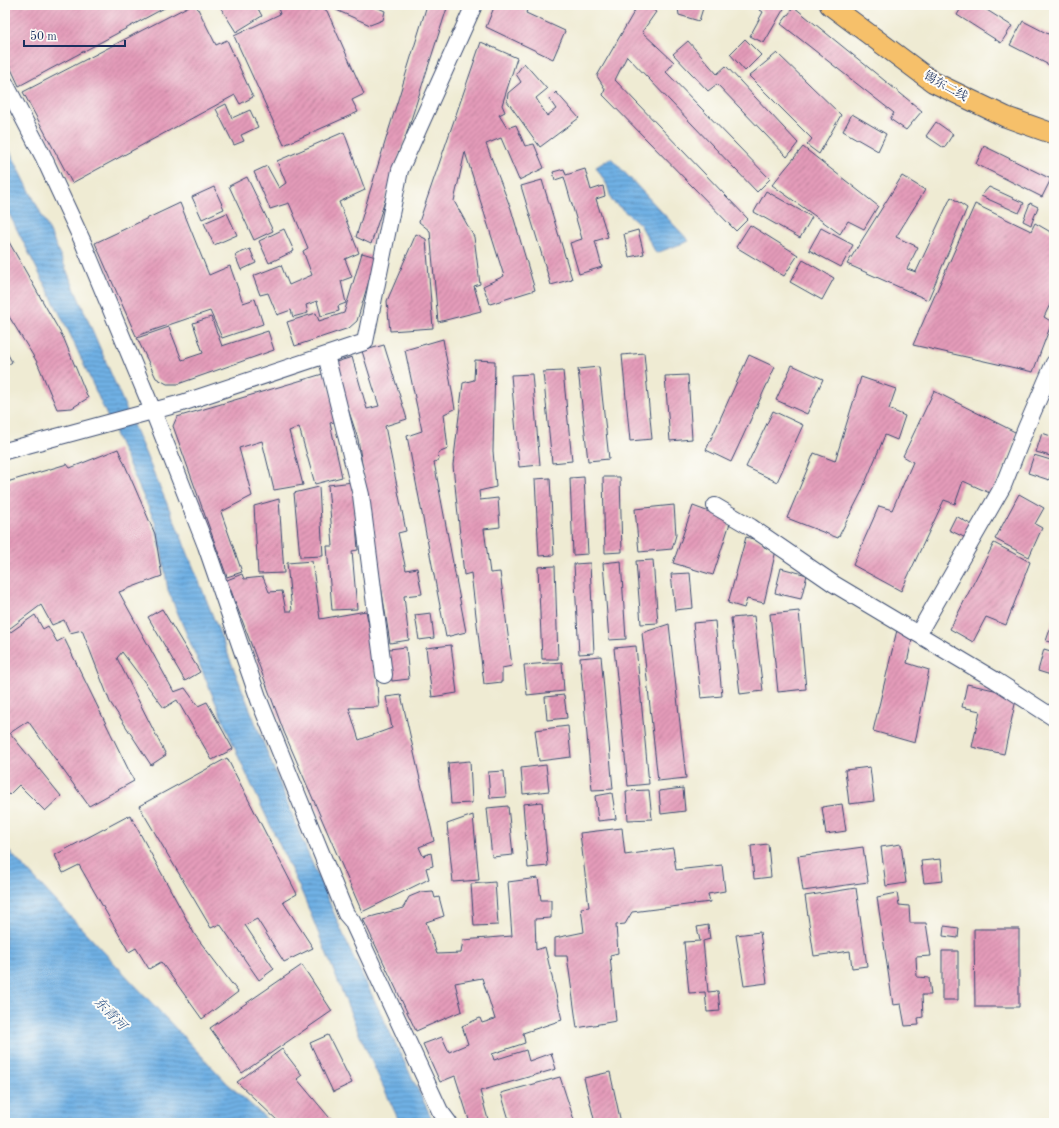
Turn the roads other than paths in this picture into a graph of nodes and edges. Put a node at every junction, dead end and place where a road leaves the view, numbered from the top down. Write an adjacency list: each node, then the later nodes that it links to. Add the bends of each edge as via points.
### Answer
1 (474, 5): 5 (street, via 400,170 365,342)
2 (830, 5): 4 (main road, 锡东二线, via 933,82 1006,117)
3 (5, 83): 7 (street, via 44,156 82,240)
4 (1054, 134)
5 (326, 355): 7 (street); 11 (street, via 361,495)
6 (1054, 363): 10 (street, via 1004,486)
7 (153, 411): 8 (street); 13 (street, via 206,546 259,700 346,914 352,921 440,1111)
8 (5, 451)
9 (715, 506): 10 (street, via 751,526 834,584)
10 (918, 634): 12 (street)
11 (384, 675)
12 (1054, 718)
13 (449, 1123)

